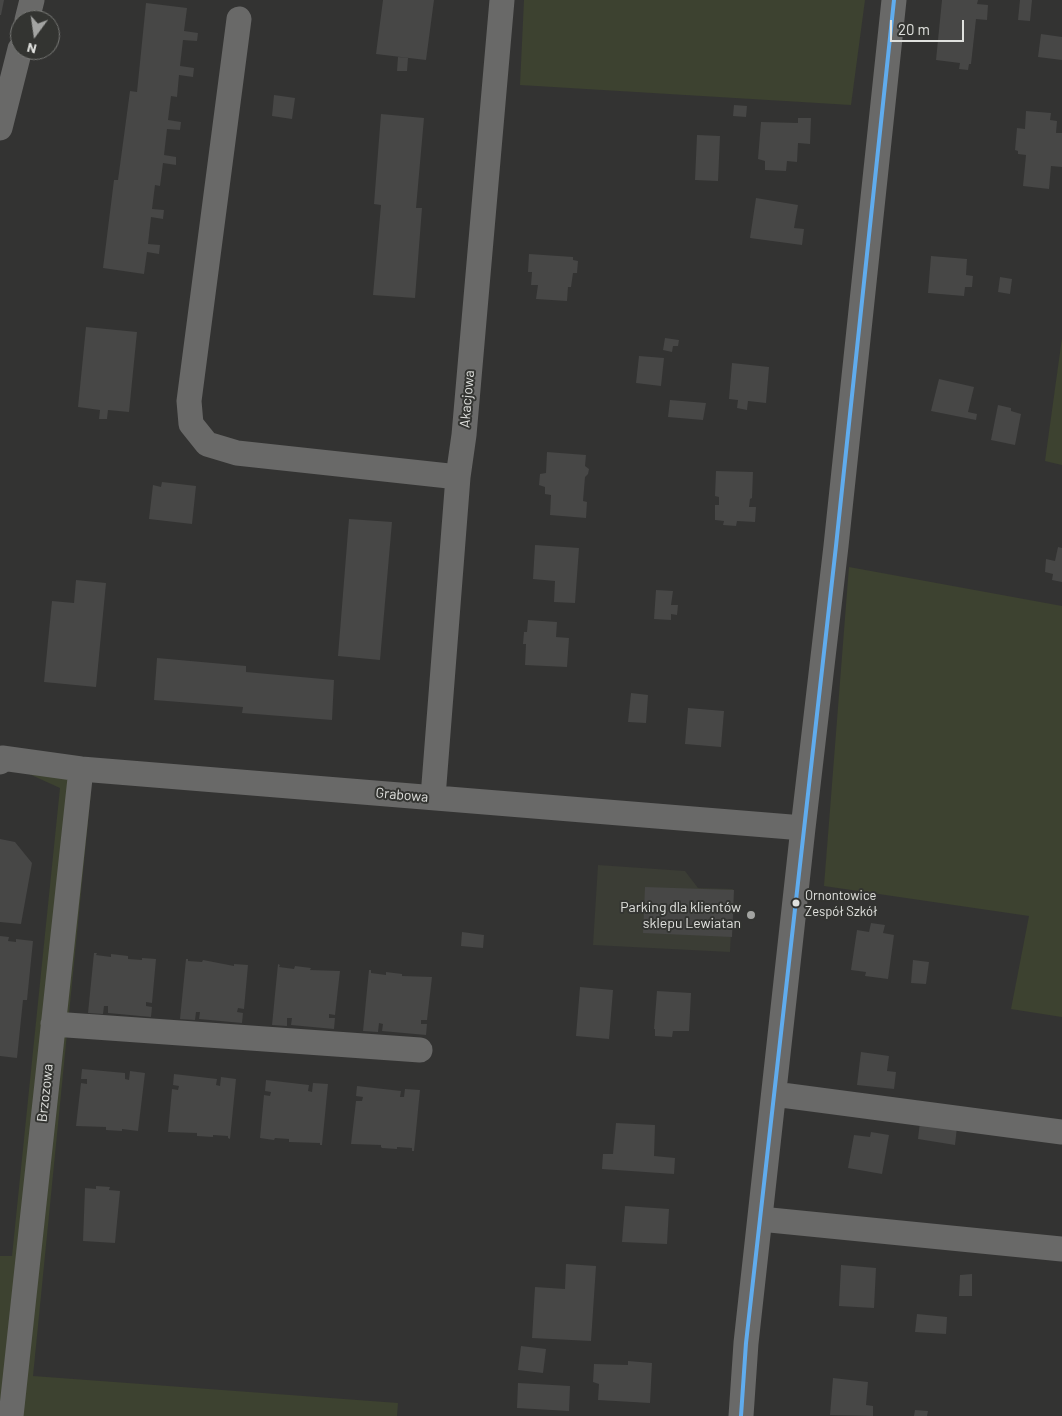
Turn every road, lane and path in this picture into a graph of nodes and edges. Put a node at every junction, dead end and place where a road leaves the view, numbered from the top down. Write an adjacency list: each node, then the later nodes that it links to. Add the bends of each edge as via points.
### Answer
1 (502, 0): 6 (street, Akacjowa)
2 (894, 0): 10 (street)
3 (239, 19): 6 (street, via 189,401 191,424 207,444 237,453)
4 (17, 60): 5 (street)
5 (0, 128)
6 (458, 477): 9 (street, Akacjowa)
7 (0, 759): 8 (street, Grabowa)
8 (81, 769): 9 (street, Grabowa); 11 (street, Brzozowa)
9 (433, 797): 10 (street, Grabowa)
10 (803, 828): 13 (street)
11 (53, 1024): 12 (street); 17 (street, Brzozowa)
12 (420, 1050)
13 (774, 1094): 14 (street); 15 (street)
14 (1062, 1132)
15 (760, 1219): 16 (street); 18 (street)
16 (1062, 1250)
17 (11, 1416)
18 (741, 1416)

